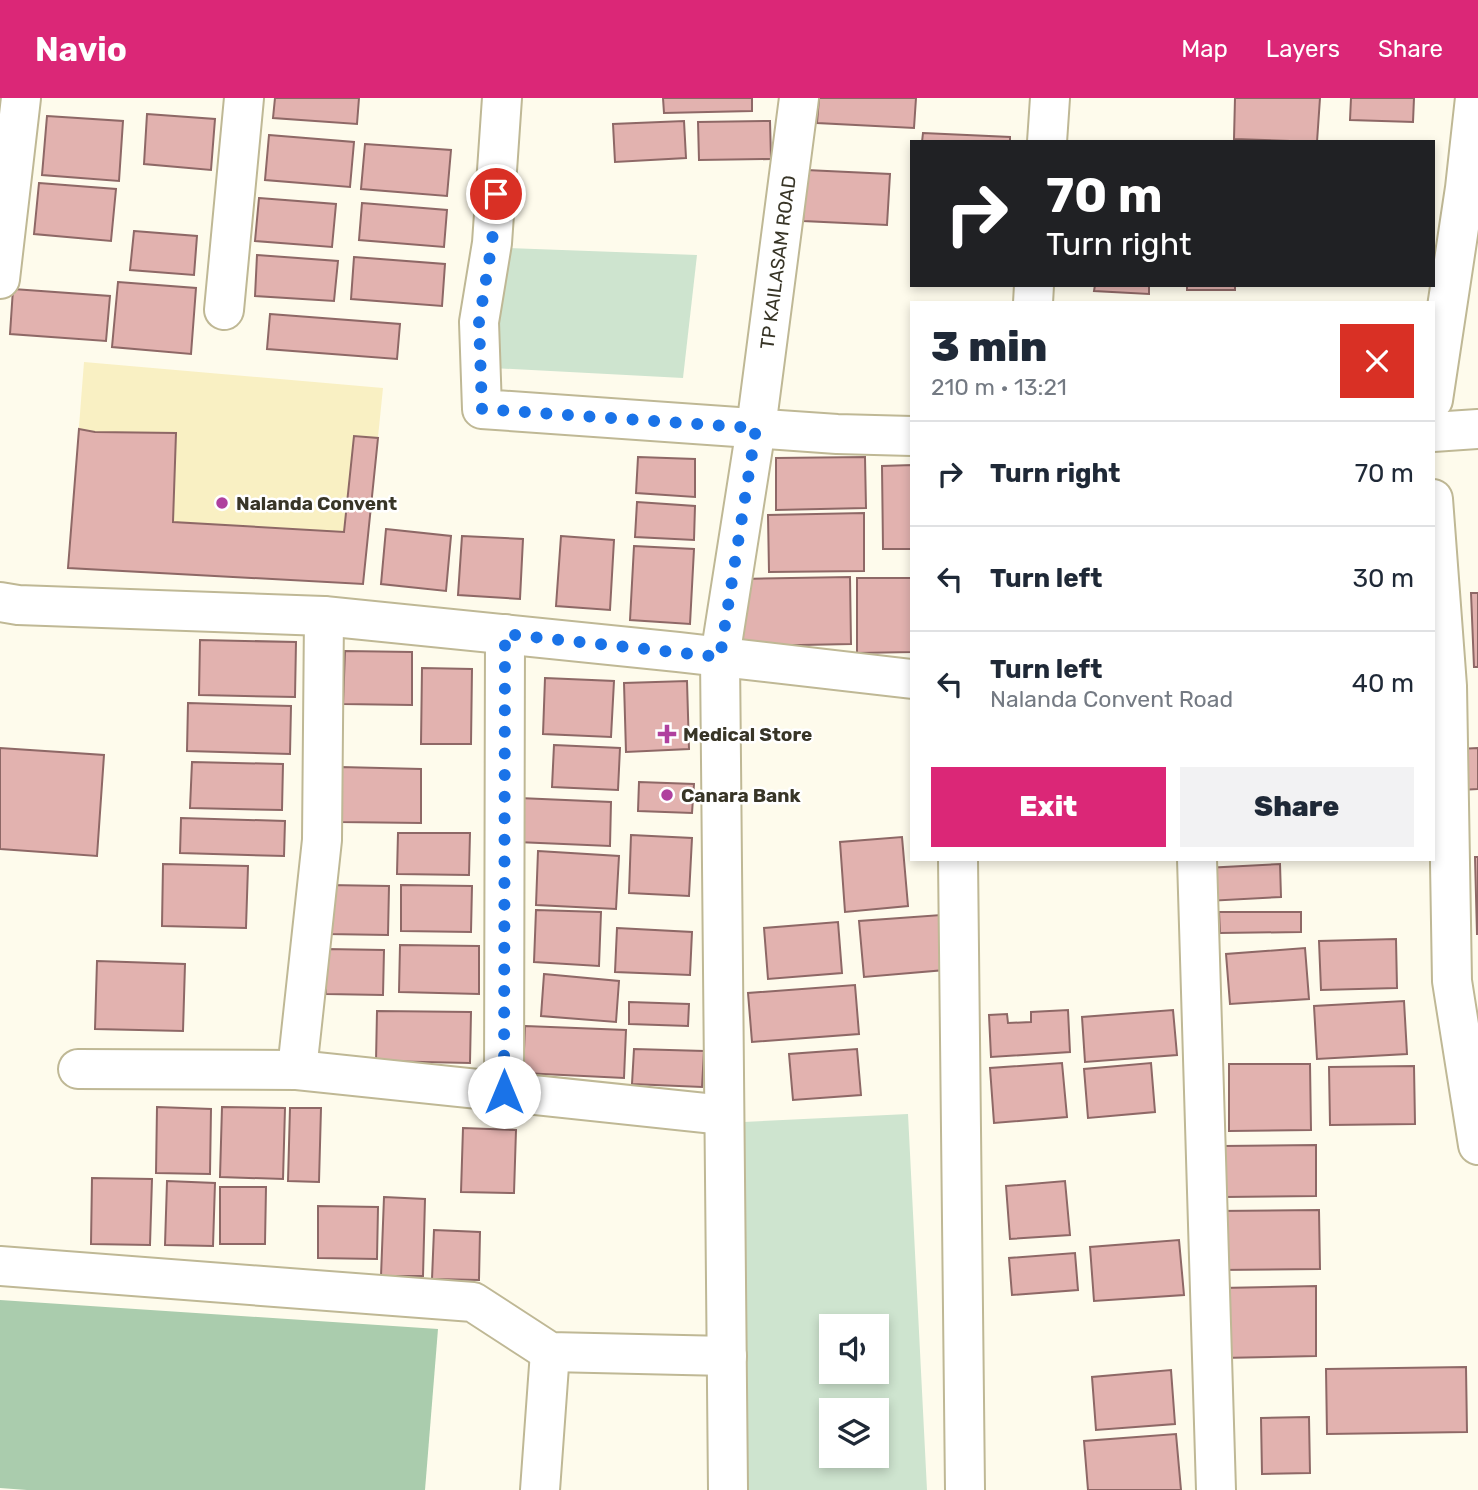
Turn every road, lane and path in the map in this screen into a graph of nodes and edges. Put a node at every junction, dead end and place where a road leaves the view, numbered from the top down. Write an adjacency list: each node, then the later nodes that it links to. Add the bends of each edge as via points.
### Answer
1 (22, 98): 10 (street)
2 (244, 98): 11 (street)
3 (502, 98): 13 (street, via 492,243 479,322 482,409)
4 (799, 98): 13 (street, TP KAILASAM ROAD)
5 (1050, 98): 7 (street)
6 (1475, 98): 8 (street)
7 (1047, 140)
8 (1449, 188): 9 (street)
9 (1468, 235): 12 (street)
10 (0, 279)
11 (224, 310)
12 (1435, 391)
13 (756, 428): 16 (street); 21 (street, TP KAILASAM ROAD)
14 (1478, 429): 15 (street)
15 (1435, 432)
16 (910, 436)
17 (1435, 518): 23 (street)
18 (0, 602): 19 (street)
19 (324, 616): 20 (street); 28 (street, via 322,840)
20 (505, 634): 21 (street); 29 (street)
21 (720, 657): 22 (street); 30 (street, TP KAILASAM ROAD)
22 (910, 679)
23 (1453, 686): 26 (street)
24 (958, 861): 37 (street)
25 (1197, 861): 38 (street)
26 (1465, 979): 31 (street)
27 (78, 1069): 28 (street)
28 (297, 1070): 29 (street)
29 (504, 1092): 30 (street)
30 (724, 1115): 34 (street, TP KAILASAM ROAD)
31 (1478, 1145)
32 (0, 1266): 33 (street, via 473,1302)
33 (550, 1352): 34 (street); 35 (street)
34 (727, 1356): 36 (street, TP KAILASAM ROAD)
35 (540, 1490)
36 (728, 1490)
37 (965, 1490)
38 (1216, 1490)

